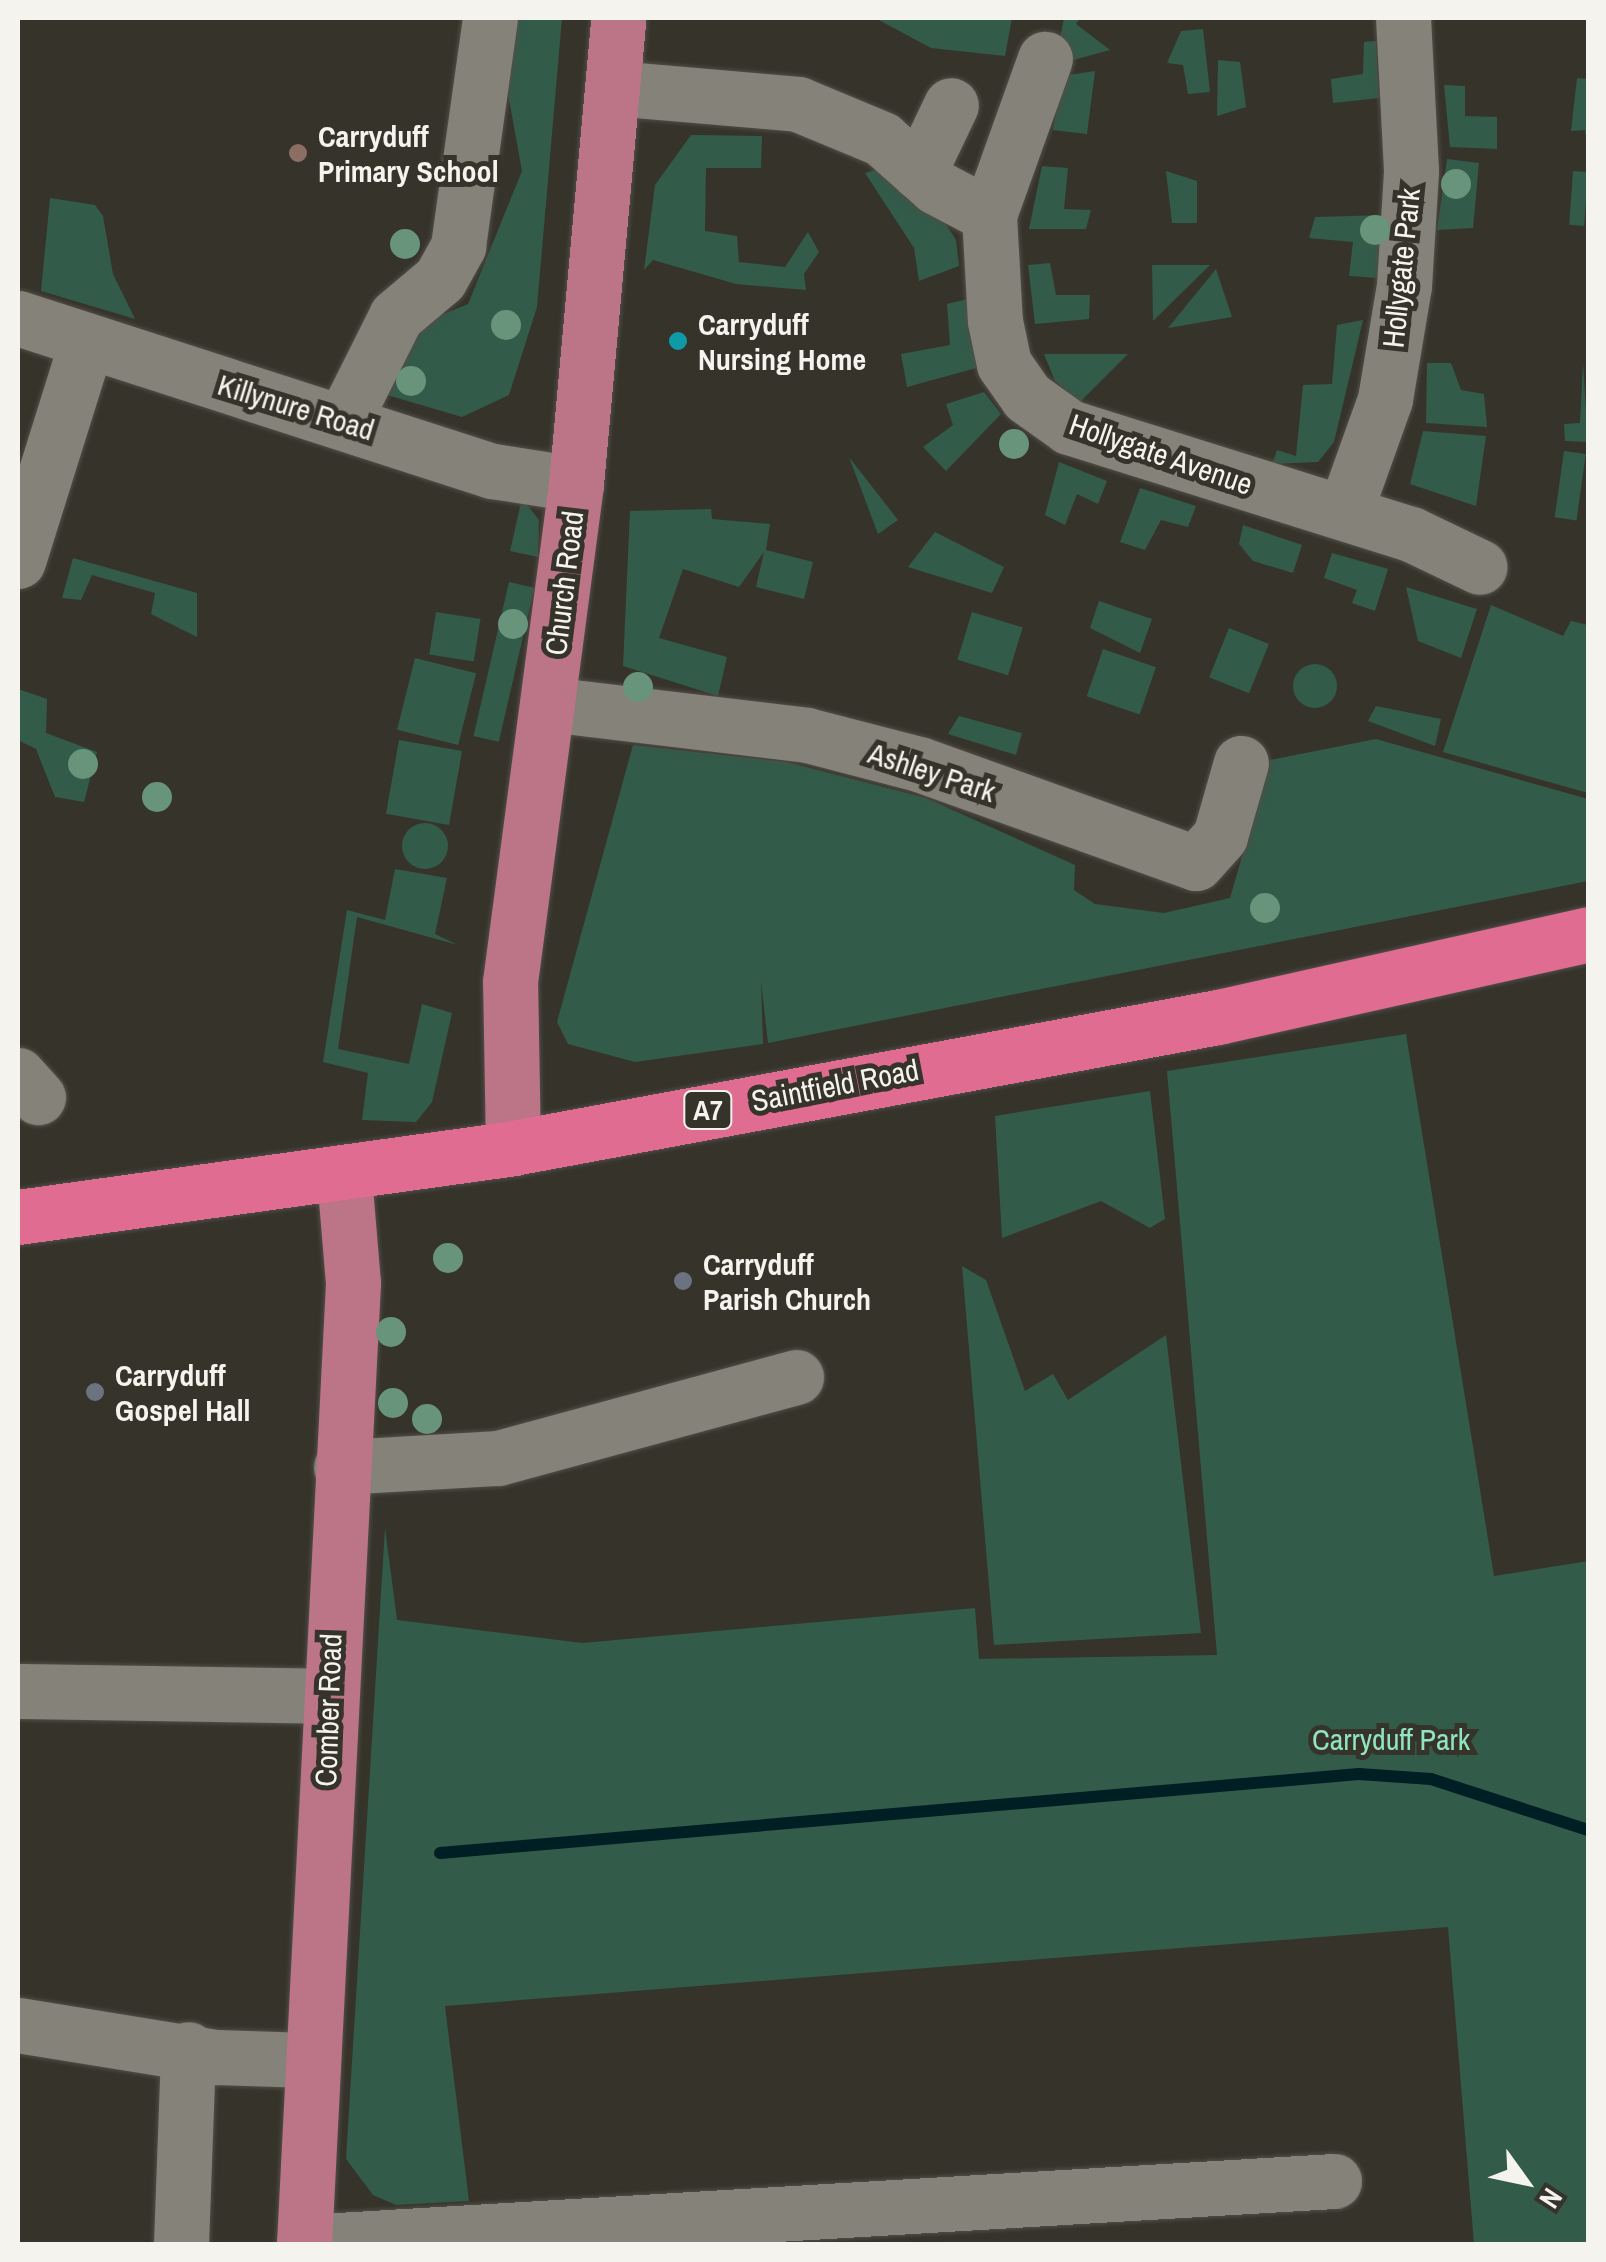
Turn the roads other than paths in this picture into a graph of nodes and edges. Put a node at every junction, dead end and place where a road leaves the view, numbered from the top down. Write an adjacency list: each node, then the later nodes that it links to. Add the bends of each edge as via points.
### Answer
1 (490, 18): 11 (street, via 458,246 440,280 396,316)
2 (618, 18): 5 (main road, Church Road)
3 (1403, 18): 13 (street, Hollygate Park, via 1411,170 1404,286 1385,399)
4 (1045, 59): 8 (street, Hollygate Avenue)
5 (613, 88): 7 (street, via 816,109 882,139); 12 (main road, Church Road)
6 (951, 105): 7 (street)
7 (919, 172): 8 (street)
8 (989, 214): 13 (street, Hollygate Avenue, via 994,321 1004,364 1027,398 1068,427)
9 (18, 318): 10 (street, Killynure Road)
10 (87, 342): 11 (street, Killynure Road); 14 (street)
11 (344, 420): 12 (street, Killynure Road, via 493,472)
12 (576, 484): 16 (main road, Church Road)
13 (1346, 512): 15 (street, Hollygate Avenue)
14 (18, 560)
15 (1480, 568)
16 (548, 704): 17 (street, Ashley Park, via 807,735 903,759 1196,863 1220,836); 19 (main road, Church Road, via 510,982)
17 (1241, 763)
18 (1588, 934): 19 (highway, Saintfield Road / A7, via 1218,1017)
19 (513, 1148): 20 (highway, Saintfield Road / A7)
20 (344, 1175): 21 (highway, Saintfield Road / A7); 23 (main road, Comber Road, via 353,1283)
21 (18, 1216)
22 (796, 1378): 23 (street, via 498,1458)
23 (341, 1467): 25 (main road, Comber Road)
24 (18, 1691): 25 (street)
25 (329, 1696): 28 (main road, Comber Road)
26 (18, 2025): 27 (street)
27 (188, 2049): 28 (street); 31 (street)
28 (308, 2060): 30 (main road, Comber Road)
29 (1334, 2180): 30 (street)
30 (304, 2243)
31 (180, 2244)

